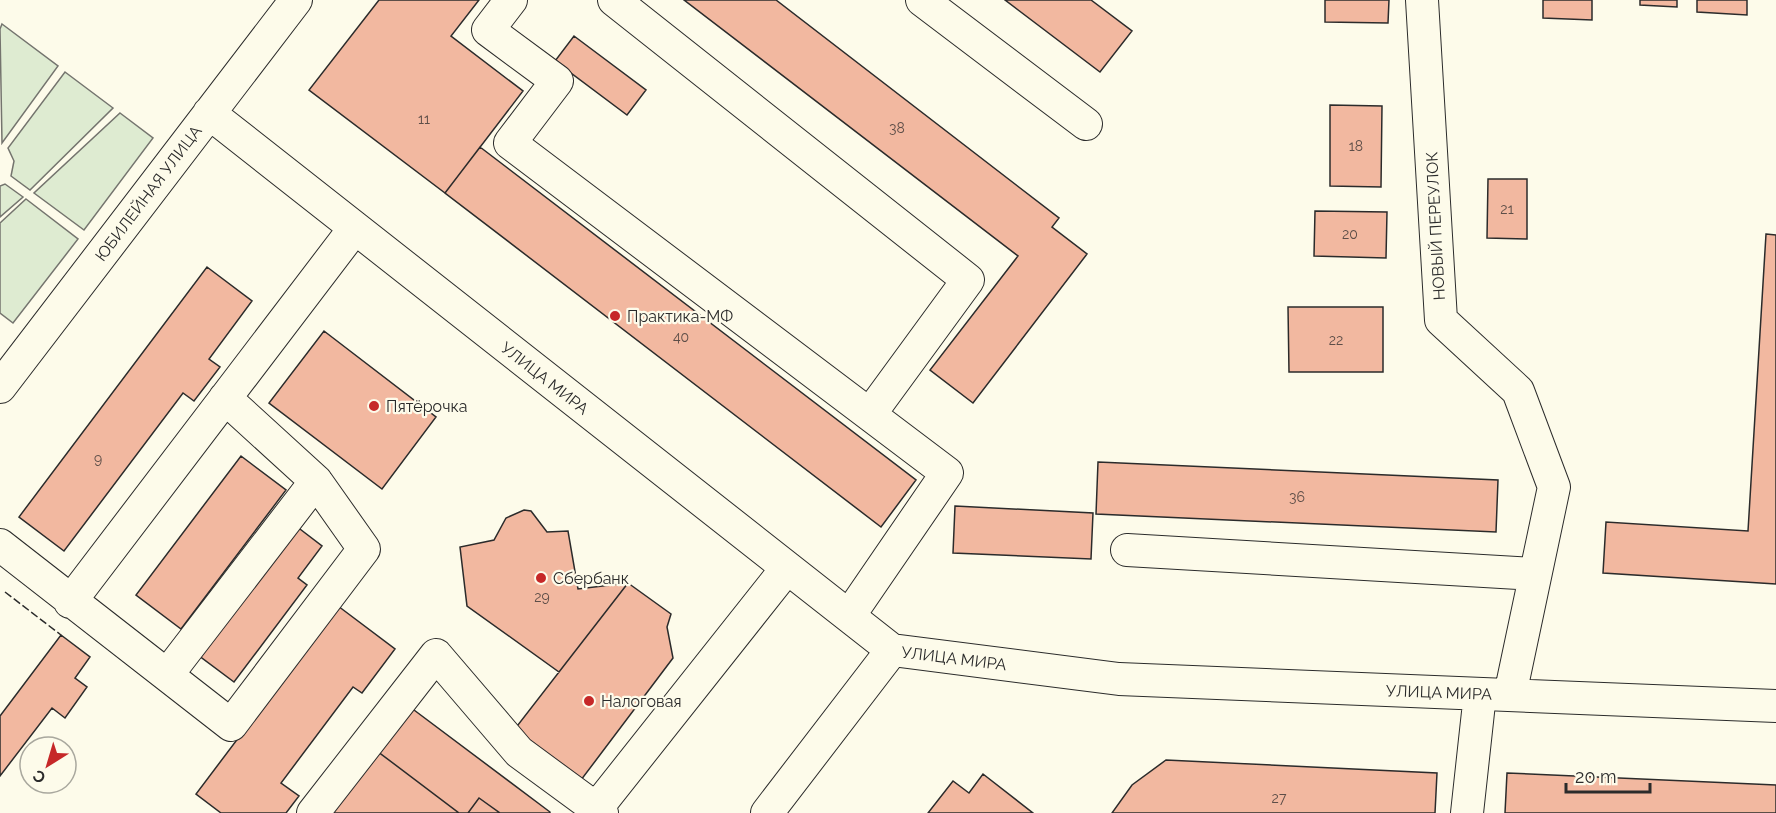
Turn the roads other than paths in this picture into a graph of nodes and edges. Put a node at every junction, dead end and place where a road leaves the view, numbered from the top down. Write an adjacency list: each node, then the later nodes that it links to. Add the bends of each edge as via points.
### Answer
1 (296, 0): 6 (street, ЮБИЛЕЙНАЯ УЛИЦА)
2 (511, 0): 11 (street, via 488,30 557,81 510,143)
3 (614, 0): 11 (street, via 968,280)
4 (922, 0): 7 (street)
5 (1422, 0): 16 (street, НОВЫЙ ПЕРЕУЛОК, via 1441,320 1518,391 1554,486)
6 (209, 113): 8 (street, УЛИЦА МИРА); 9 (street, ЮБИЛЕЙНАЯ УЛИЦА)
7 (1086, 124)
8 (354, 229): 10 (street); 15 (street, УЛИЦА МИРА)
9 (0, 387)
10 (225, 398): 12 (street); 17 (street)
11 (870, 414): 18 (street, via 947,473)
12 (316, 481): 20 (street); 20 (street, via 364,549 231,725)
13 (0, 545): 17 (street)
14 (1127, 550): 16 (street)
15 (787, 568): 18 (street, УЛИЦА МИРА); 23 (street)
16 (1534, 574): 21 (street, НОВЫЙ ПЕРЕУЛОК)
17 (70, 602): 20 (street)
18 (849, 616): 19 (street, УЛИЦА МИРА)
19 (892, 650): 21 (street, УЛИЦА МИРА, via 1119,679); 25 (street)
20 (167, 675)
21 (1495, 695): 22 (street, УЛИЦА МИРА); 26 (street, НОВЫЙ ПЕРЕУЛОК)
22 (1776, 706)
23 (599, 811): 24 (street, via 519,752 436,655)
24 (313, 813)
25 (767, 813)
26 (1467, 813)

